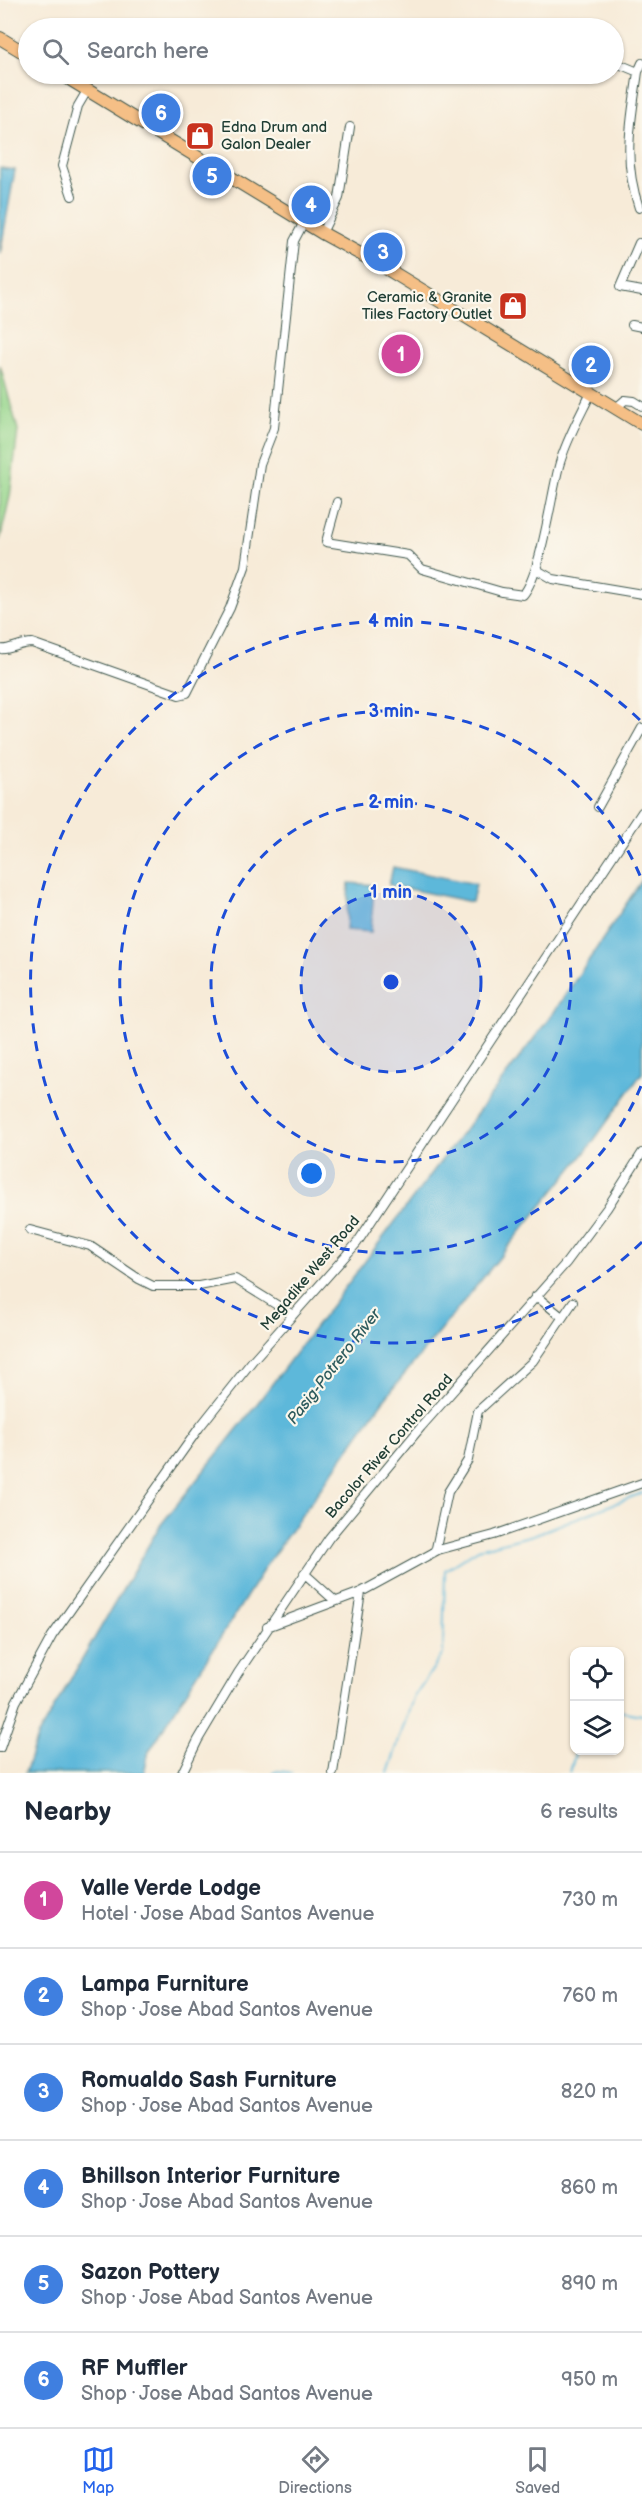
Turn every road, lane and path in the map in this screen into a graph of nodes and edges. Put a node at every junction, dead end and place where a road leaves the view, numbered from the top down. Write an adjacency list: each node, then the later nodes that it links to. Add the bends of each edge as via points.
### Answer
1 (0, 38): 2 (highway)
2 (18, 49)
3 (642, 63): 5 (street)
4 (624, 66): 5 (street)
5 (639, 72): 10 (street, via 629,135 630,182)
6 (79, 84): 7 (highway)
7 (88, 89): 9 (street, via 78,106 62,166); 11 (highway)
8 (350, 127): 12 (street, via 339,198)
9 (72, 196)
10 (639, 208)
11 (304, 222): 12 (highway); 24 (street, via 294,241 276,419 260,464 245,567 230,609 187,693 179,695 32,643)
12 (322, 233): 17 (highway)
13 (642, 245): 14 (street, via 639,243 620,287)
14 (642, 291)
15 (632, 325): 16 (street)
16 (642, 327)
17 (591, 393): 19 (highway); 22 (street, via 560,464)
18 (642, 406): 19 (street, via 625,400)
19 (616, 408): 20 (highway)
20 (642, 424)
21 (337, 502): 22 (street, via 326,542 408,555 422,568 523,595)
22 (537, 563): 23 (street, via 539,571 553,579)
23 (642, 594)
24 (0, 649)
25 (642, 728): 26 (street)
26 (598, 807)
27 (642, 813): 32 (street, Megadike West Road, via 357,1243)
28 (642, 1154): 30 (street, Bacolor River Control Road, via 591,1230)
29 (30, 1230): 32 (street, via 90,1246 153,1286 199,1286 235,1279)
30 (536, 1296): 33 (street); 36 (street, Bacolor River Control Road, via 352,1508)
31 (573, 1302): 33 (street)
32 (293, 1315): 40 (street, Megadike West Road, via 199,1428 52,1636 16,1702)
33 (562, 1317): 35 (street, via 533,1361 478,1411 468,1460 448,1492)
34 (642, 1482): 35 (street, via 494,1535 438,1550)
35 (431, 1556): 37 (street)
36 (304, 1572): 38 (street); 39 (street, Bacolor River Control Road)
37 (361, 1592): 38 (street); 42 (street)
38 (335, 1601): 39 (street)
39 (267, 1627): 41 (street, Bacolor River Control Road)
40 (0, 1748)
41 (182, 1773)
42 (333, 1773)

